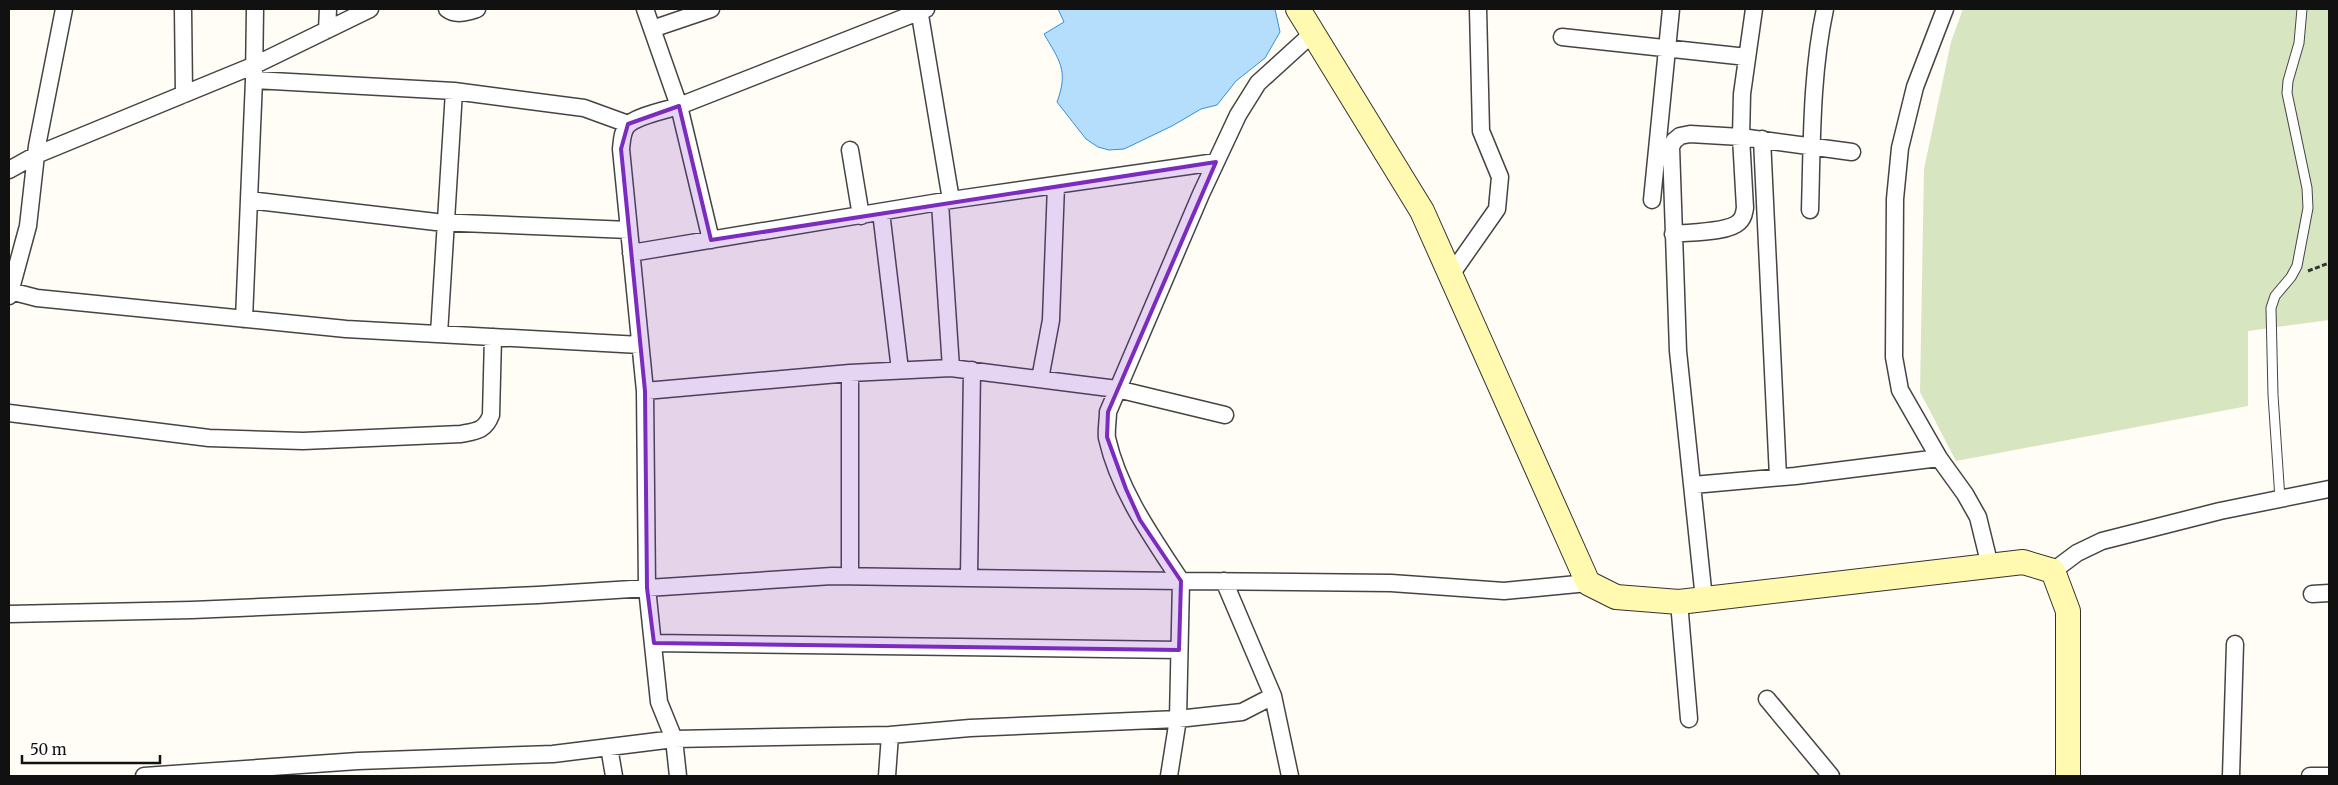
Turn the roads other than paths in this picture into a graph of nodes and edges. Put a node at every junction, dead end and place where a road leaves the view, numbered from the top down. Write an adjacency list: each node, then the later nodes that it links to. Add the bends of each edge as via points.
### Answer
1 (64, 9): 34 (street)
2 (183, 9): 26 (street)
3 (255, 9): 24 (street)
4 (328, 9): 19 (street)
5 (370, 9): 19 (street)
6 (447, 9): 7 (street, via 459,13)
7 (477, 9)
8 (645, 9): 18 (street)
9 (711, 9): 18 (street)
10 (921, 9): 27 (street); 40 (street)
11 (1298, 9): 20 (main road)
12 (1478, 9): 49 (street, via 1481,131 1500,177 1497,209)
13 (1671, 9): 22 (street)
14 (1754, 9): 23 (street)
15 (1825, 9): 31 (street, via 1819,35)
16 (1945, 9): 64 (street, via 1915,88 1900,148 1895,199 1894,357 1900,390)
17 (2302, 9): 68 (lane, via 2299,43 2287,93 2307,188 2308,208 2297,266 2275,296 2271,308)
18 (652, 29): 27 (street)
19 (327, 30): 24 (street)
20 (1313, 33): 35 (street, via 1258,83 1238,115); 49 (main road, via 1422,211)
21 (1562, 37): 22 (street)
22 (1667, 50): 23 (street); 39 (street)
23 (1747, 57): 29 (street)
24 (255, 72): 25 (street); 26 (street); 38 (street)
25 (454, 91): 28 (street, via 584,108); 44 (street)
26 (184, 94): 34 (street)
27 (680, 106): 28 (street); 47 (street)
28 (628, 124): 45 (street, via 621,149)
29 (1741, 137): 30 (street); 46 (street, via 1743,217 1738,224 1720,229); 46 (street, via 1690,134 1674,141 1670,157)
30 (1762, 139): 31 (street); 65 (street)
31 (1812, 146): 33 (street); 41 (street)
32 (850, 150): 43 (street)
33 (1852, 152)
34 (36, 155): 36 (street); 50 (street, via 28,226)
35 (1216, 162): 37 (street); 60 (street)
36 (9, 170)
37 (1056, 185): 40 (street); 59 (street, via 1051,320)
38 (249, 200): 44 (street); 51 (street)
39 (1652, 200)
40 (946, 202): 42 (street); 55 (street)
41 (1810, 210)
42 (881, 212): 43 (street); 56 (street)
43 (861, 216): 47 (street)
44 (446, 222): 45 (street); 52 (street)
45 (628, 230): 48 (street)
46 (1673, 234): 66 (street, via 1678,351)
47 (711, 240): 48 (street)
48 (631, 253): 54 (street)
49 (1450, 276): 75 (main road)
50 (10, 293): 51 (street)
51 (244, 319): 52 (street)
52 (439, 334): 53 (street)
53 (493, 337): 54 (street); 62 (street, via 491,416 487,426 479,431 461,434 303,440 209,438)
54 (640, 345): 61 (street)
55 (951, 368): 56 (street); 57 (street)
56 (900, 370): 58 (street)
57 (972, 370): 59 (street); 72 (street)
58 (850, 373): 61 (street); 71 (street)
59 (1040, 379): 60 (street)
60 (1117, 389): 63 (street); 73 (street, via 1108,412 1107,437 1140,520)
61 (645, 392): 76 (street)
62 (9, 413)
63 (1225, 416)
64 (1939, 458): 65 (street); 69 (street, via 1978,517)
65 (1778, 477): 66 (street)
66 (1692, 486): 79 (street)
67 (2329, 489): 68 (street)
68 (2280, 499): 70 (street, via 2102,542 2077,553)
69 (1990, 566): 70 (main road, via 2023,562); 79 (main road)
70 (2052, 571): 100 (main road, via 2068,611)
71 (850, 576): 72 (street); 76 (street)
72 (969, 578): 73 (street)
73 (1181, 581): 74 (street); 84 (street)
74 (1224, 581): 75 (street, via 1390,583 1504,591); 85 (street)
75 (1588, 583): 80 (main road, via 1616,597)
76 (647, 588): 81 (street, via 201,609); 82 (street)
77 (2312, 594): 78 (street)
78 (2329, 594)
79 (1704, 599): 80 (main road)
80 (1679, 602): 88 (street)
81 (9, 614)
82 (654, 643): 84 (street); 90 (street, via 659,702)
83 (2236, 644): 101 (street)
84 (1179, 650): 87 (street)
85 (1273, 696): 87 (street, via 1242,712); 98 (street)
86 (1767, 699): 99 (street)
87 (1178, 719): 89 (street, via 970,728); 97 (street)
88 (1688, 719)
89 (890, 735): 90 (street); 96 (street)
90 (674, 739): 91 (street); 95 (street)
91 (609, 747): 92 (street, via 553,754 358,761); 94 (street)
92 (282, 771): 93 (street)
93 (144, 776)
94 (614, 776)
95 (678, 776)
96 (887, 776)
97 (1169, 776)
98 (1290, 776)
99 (1831, 776)
100 (2068, 776)
101 (2231, 776)
102 (2310, 776): 103 (street)
103 (2329, 776)

